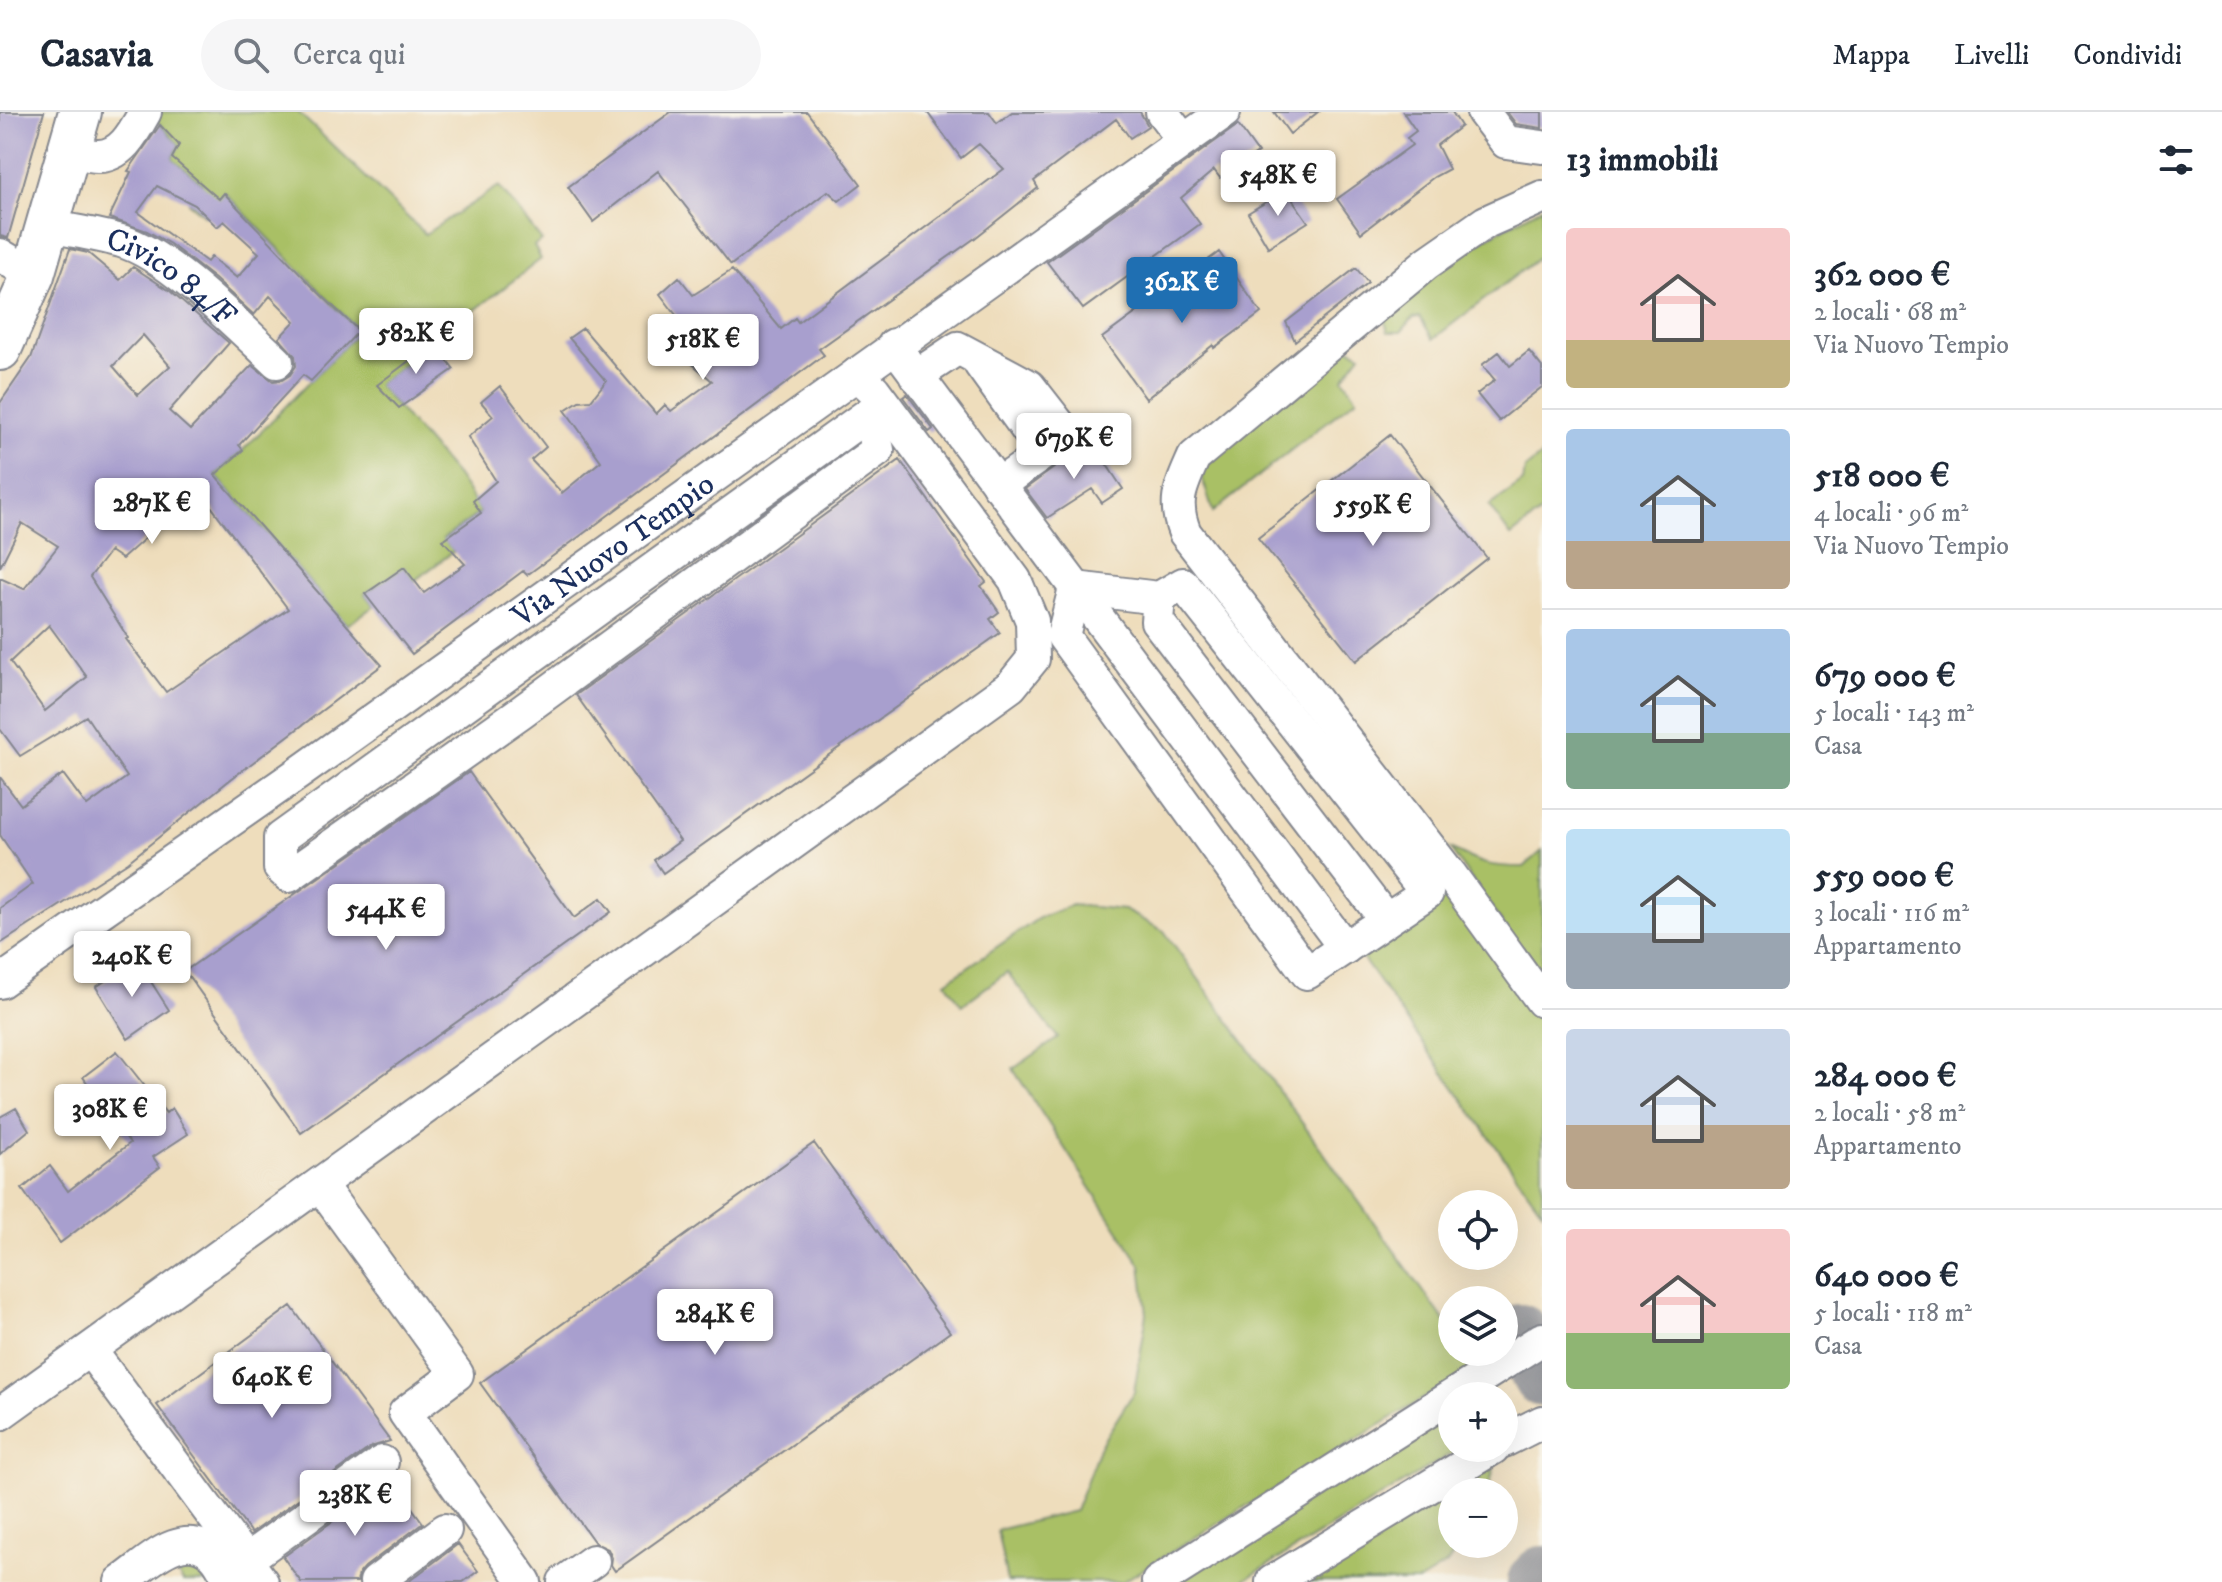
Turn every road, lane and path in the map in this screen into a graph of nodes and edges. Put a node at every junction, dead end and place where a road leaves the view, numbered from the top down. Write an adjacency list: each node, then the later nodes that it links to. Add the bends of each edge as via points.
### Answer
1 (145, 112): 5 (street, via 129,140 108,154 98,156)
2 (1162, 112): 6 (street)
3 (1224, 112): 6 (street, Via Nuovo Tempio)
4 (1483, 112): 7 (street, via 1506,142)
5 (76, 131): 9 (main road)
6 (1183, 140): 11 (street, Via Nuovo Tempio)
7 (1542, 147)
8 (1542, 197): 22 (street, via 1486,222 1427,263 1194,457 1180,491 1178,515 1185,533)
9 (48, 226): 10 (main road); 13 (street, Civico 84/F, via 124,241 160,262)
10 (17, 265): 12 (main road)
11 (894, 345): 14 (street); 15 (street, Via Nuovo Tempio)
12 (0, 349)
13 (277, 362)
14 (916, 376): 16 (street); 16 (street, via 958,348 974,356 1044,453)
15 (867, 392): 15 (street, via 280,838 280,868 289,876 878,450); 21 (street, Via Nuovo Tempio, via 291,779); 23 (street, via 1015,580 1032,621 1033,659 1011,686)
16 (998, 485): 17 (street)
17 (1075, 588): 18 (street); 20 (street); 20 (street, via 1063,636 1307,973)
18 (1159, 598): 19 (street, via 1157,621); 19 (street, via 1183,584 1427,893)
19 (1386, 920): 20 (street)
20 (1345, 948)
21 (0, 982)
22 (1542, 1001)
23 (320, 1185): 25 (street); 36 (street, via 457,1374 405,1413)
24 (1542, 1339): 38 (street)
25 (90, 1350): 26 (street); 33 (street)
26 (0, 1414)
27 (1542, 1422): 28 (street)
28 (1518, 1434)
29 (382, 1462): 33 (street)
30 (1470, 1462): 39 (street)
31 (445, 1530): 35 (street)
32 (593, 1561): 37 (street)
33 (246, 1575): 34 (street, via 198,1544 179,1544)
34 (121, 1582)
35 (376, 1582)
36 (525, 1582)
37 (564, 1582)
38 (1158, 1582)
39 (1272, 1582)

